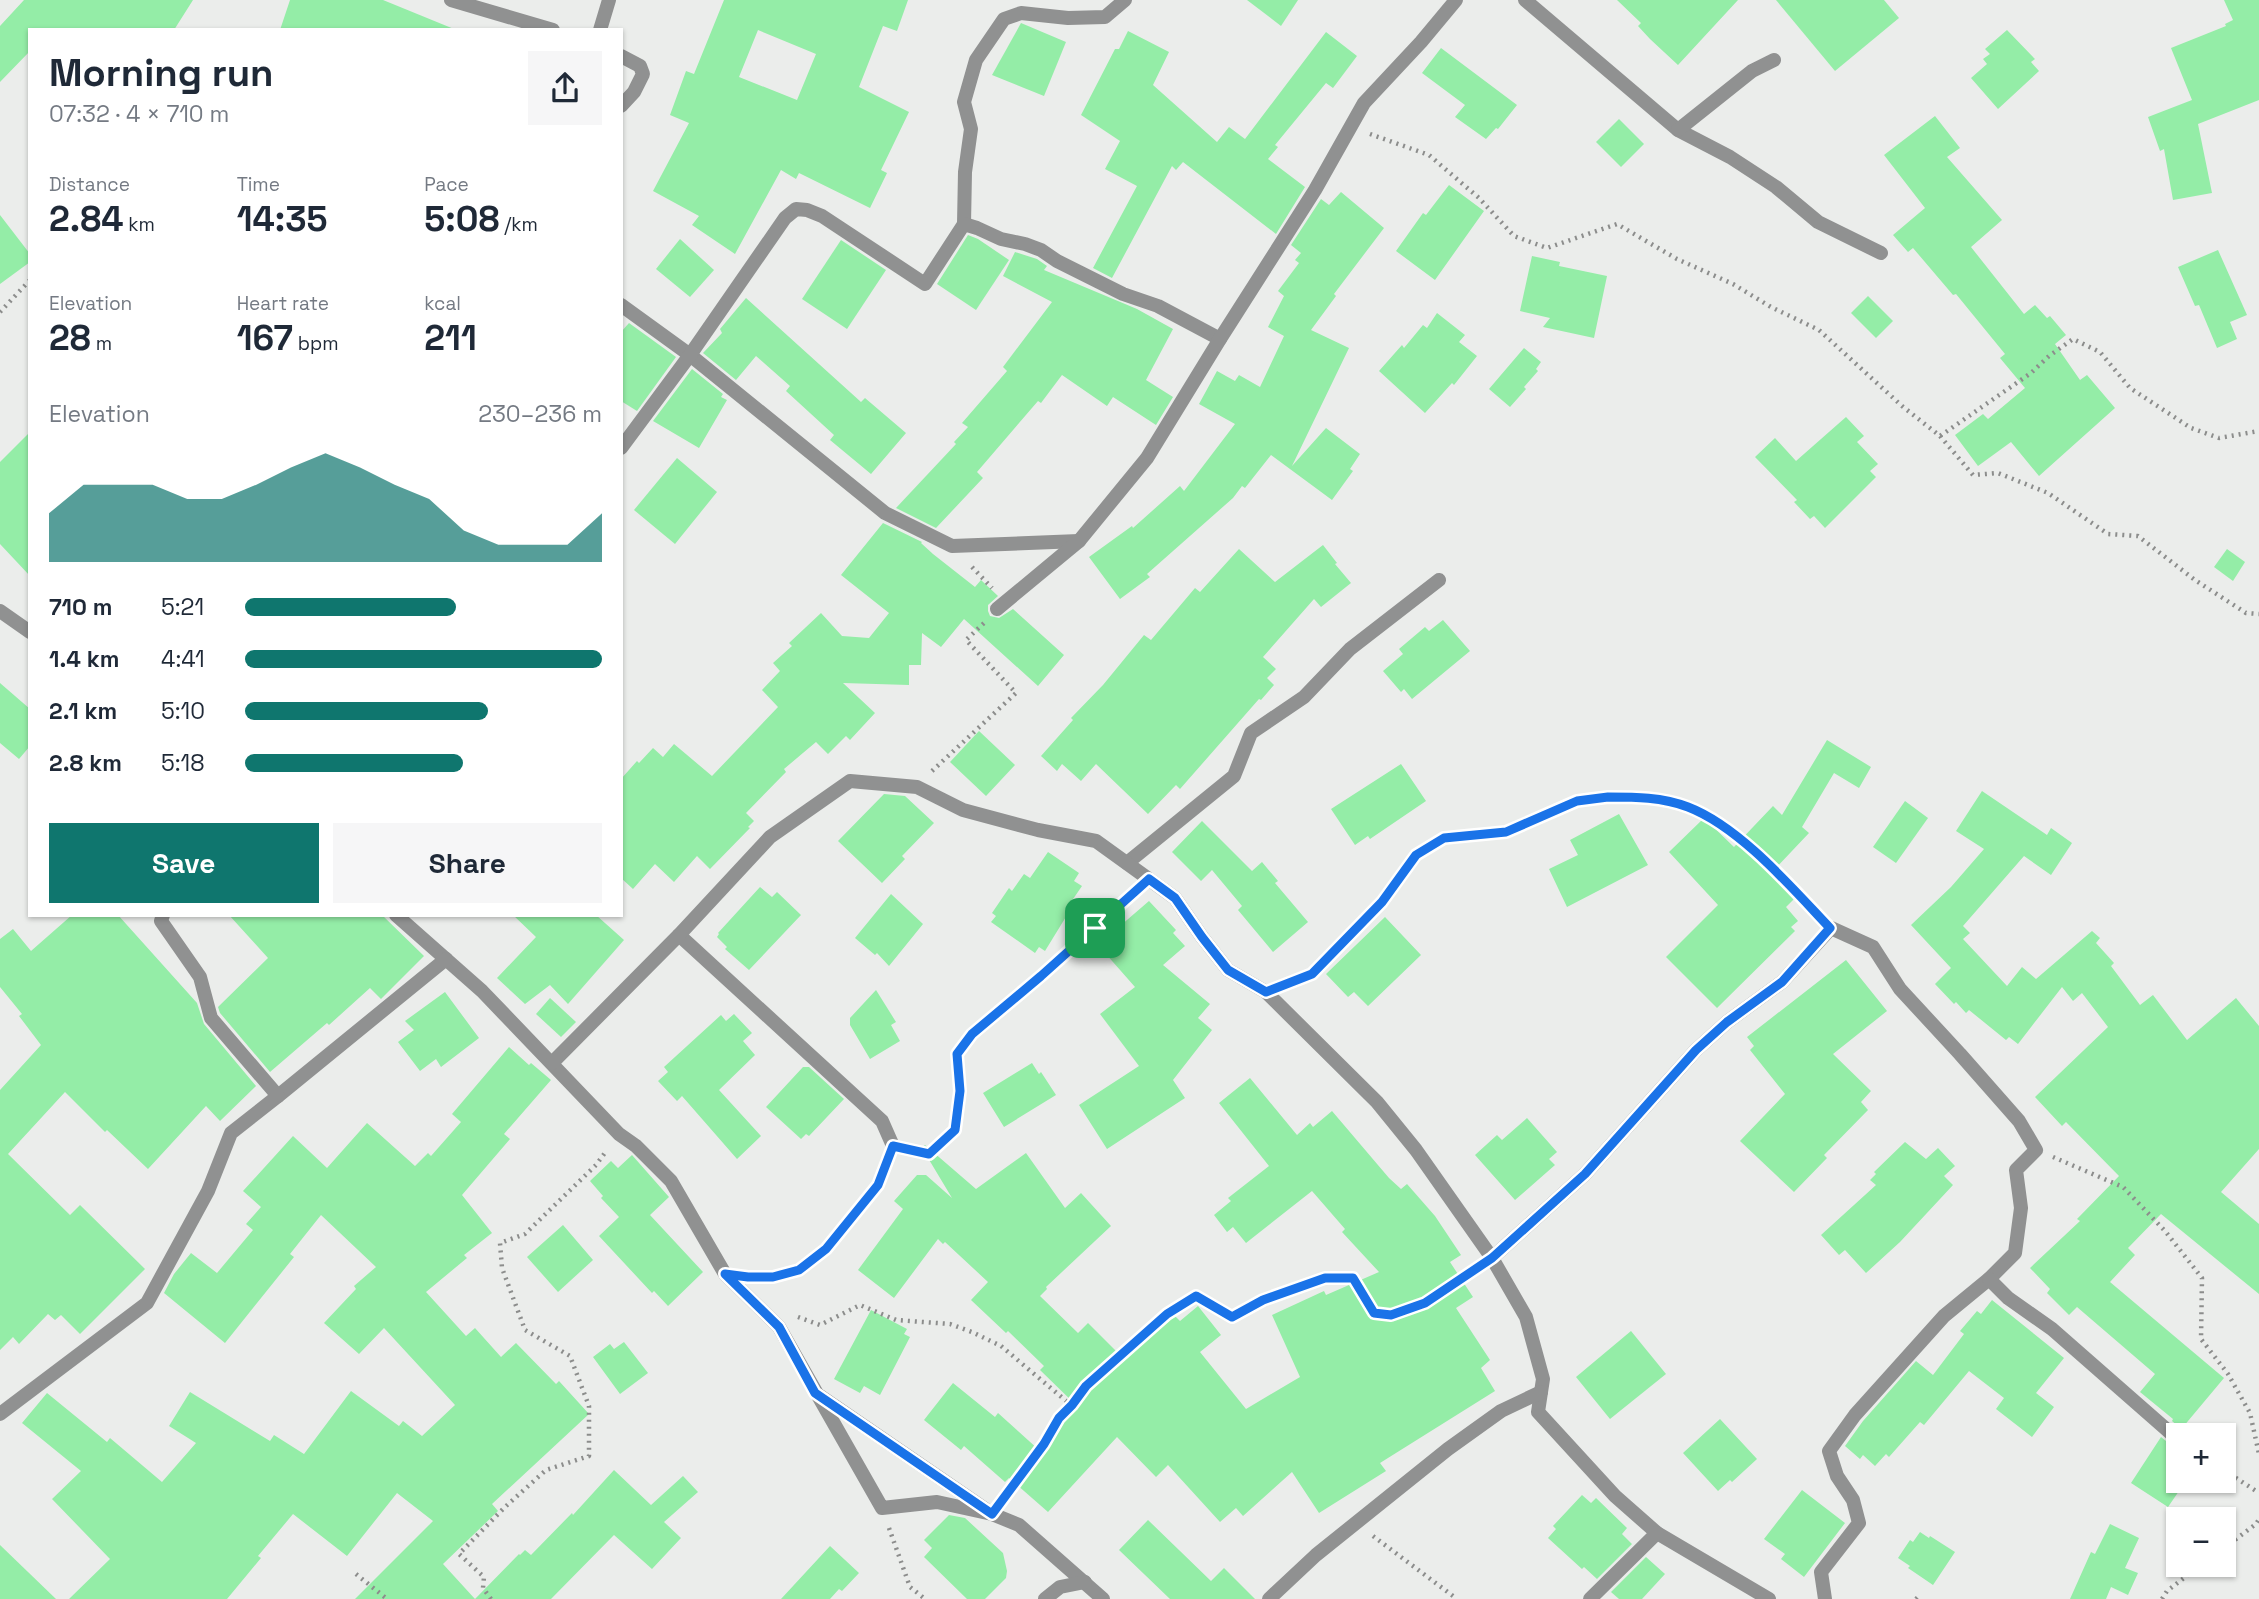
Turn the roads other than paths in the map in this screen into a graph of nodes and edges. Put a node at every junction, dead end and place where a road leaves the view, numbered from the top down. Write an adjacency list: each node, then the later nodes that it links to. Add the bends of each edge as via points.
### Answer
1 (451, 0): 6 (street)
2 (609, 0): 7 (street)
3 (1125, 0): 12 (street, via 1105,17 1021,13 1004,19 976,60 964,102 971,129)
4 (1456, 0): 15 (street, via 1364,103)
5 (1525, 0): 11 (street)
6 (546, 28)
7 (601, 28)
8 (623, 57): 10 (street, via 640,66 643,74)
9 (1774, 60): 11 (street, via 1752,71)
10 (623, 104)
11 (1678, 131): 13 (street, via 1730,157 1818,222)
12 (964, 224): 15 (street, via 1041,250); 16 (street, via 925,284 822,216 796,209 785,218)
13 (1881, 253)
14 (623, 306): 16 (street)
15 (1220, 339): 18 (street, via 1147,458)
16 (690, 355): 17 (street); 18 (street, via 885,513 952,546)
17 (623, 445)
18 (1079, 541): 20 (street)
19 (1439, 580): 23 (street, via 1350,649 1304,697 1251,733 1234,776)
20 (997, 609)
21 (0, 611): 22 (street)
22 (28, 631)
23 (1127, 863): 26 (street, via 1096,841 963,810 917,787 850,781 770,837); 31 (street, via 1175,898 1228,970 1266,992 1377,1102)
24 (162, 917): 29 (street, via 200,977 211,1018)
25 (398, 917): 27 (street)
26 (679, 935): 28 (street); 30 (street, via 882,1121)
27 (446, 959): 28 (street); 29 (street)
28 (552, 1063): 34 (street, via 671,1181 725,1274 779,1327)
29 (278, 1096): 35 (street, via 231,1133 208,1191 146,1303)
30 (893, 1146)
31 (1492, 1258): 32 (street, via 1585,1174 1696,1050 1782,982 1830,928 1872,947 1900,989 2019,1121 2036,1150 2016,1170 2021,1208 2015,1253); 33 (street, via 1526,1317 1543,1379)
32 (1989, 1279): 36 (street); 45 (street, via 1944,1316 1855,1415 1829,1451 1859,1523 1821,1572)
33 (1541, 1392): 38 (street, via 1538,1412 1615,1496); 42 (street, via 1501,1412 1448,1449 1316,1555)
34 (815, 1393): 37 (street); 37 (street, via 882,1508 937,1502)
35 (0, 1414)
36 (2166, 1429)
37 (992, 1514): 39 (street, via 1019,1525)
38 (1657, 1533): 43 (street); 44 (street)
39 (1085, 1582): 40 (street, via 1060,1587); 41 (street)
40 (1045, 1599)
41 (1104, 1599)
42 (1269, 1599)
43 (1590, 1599)
44 (1769, 1599)
45 (1825, 1599)

